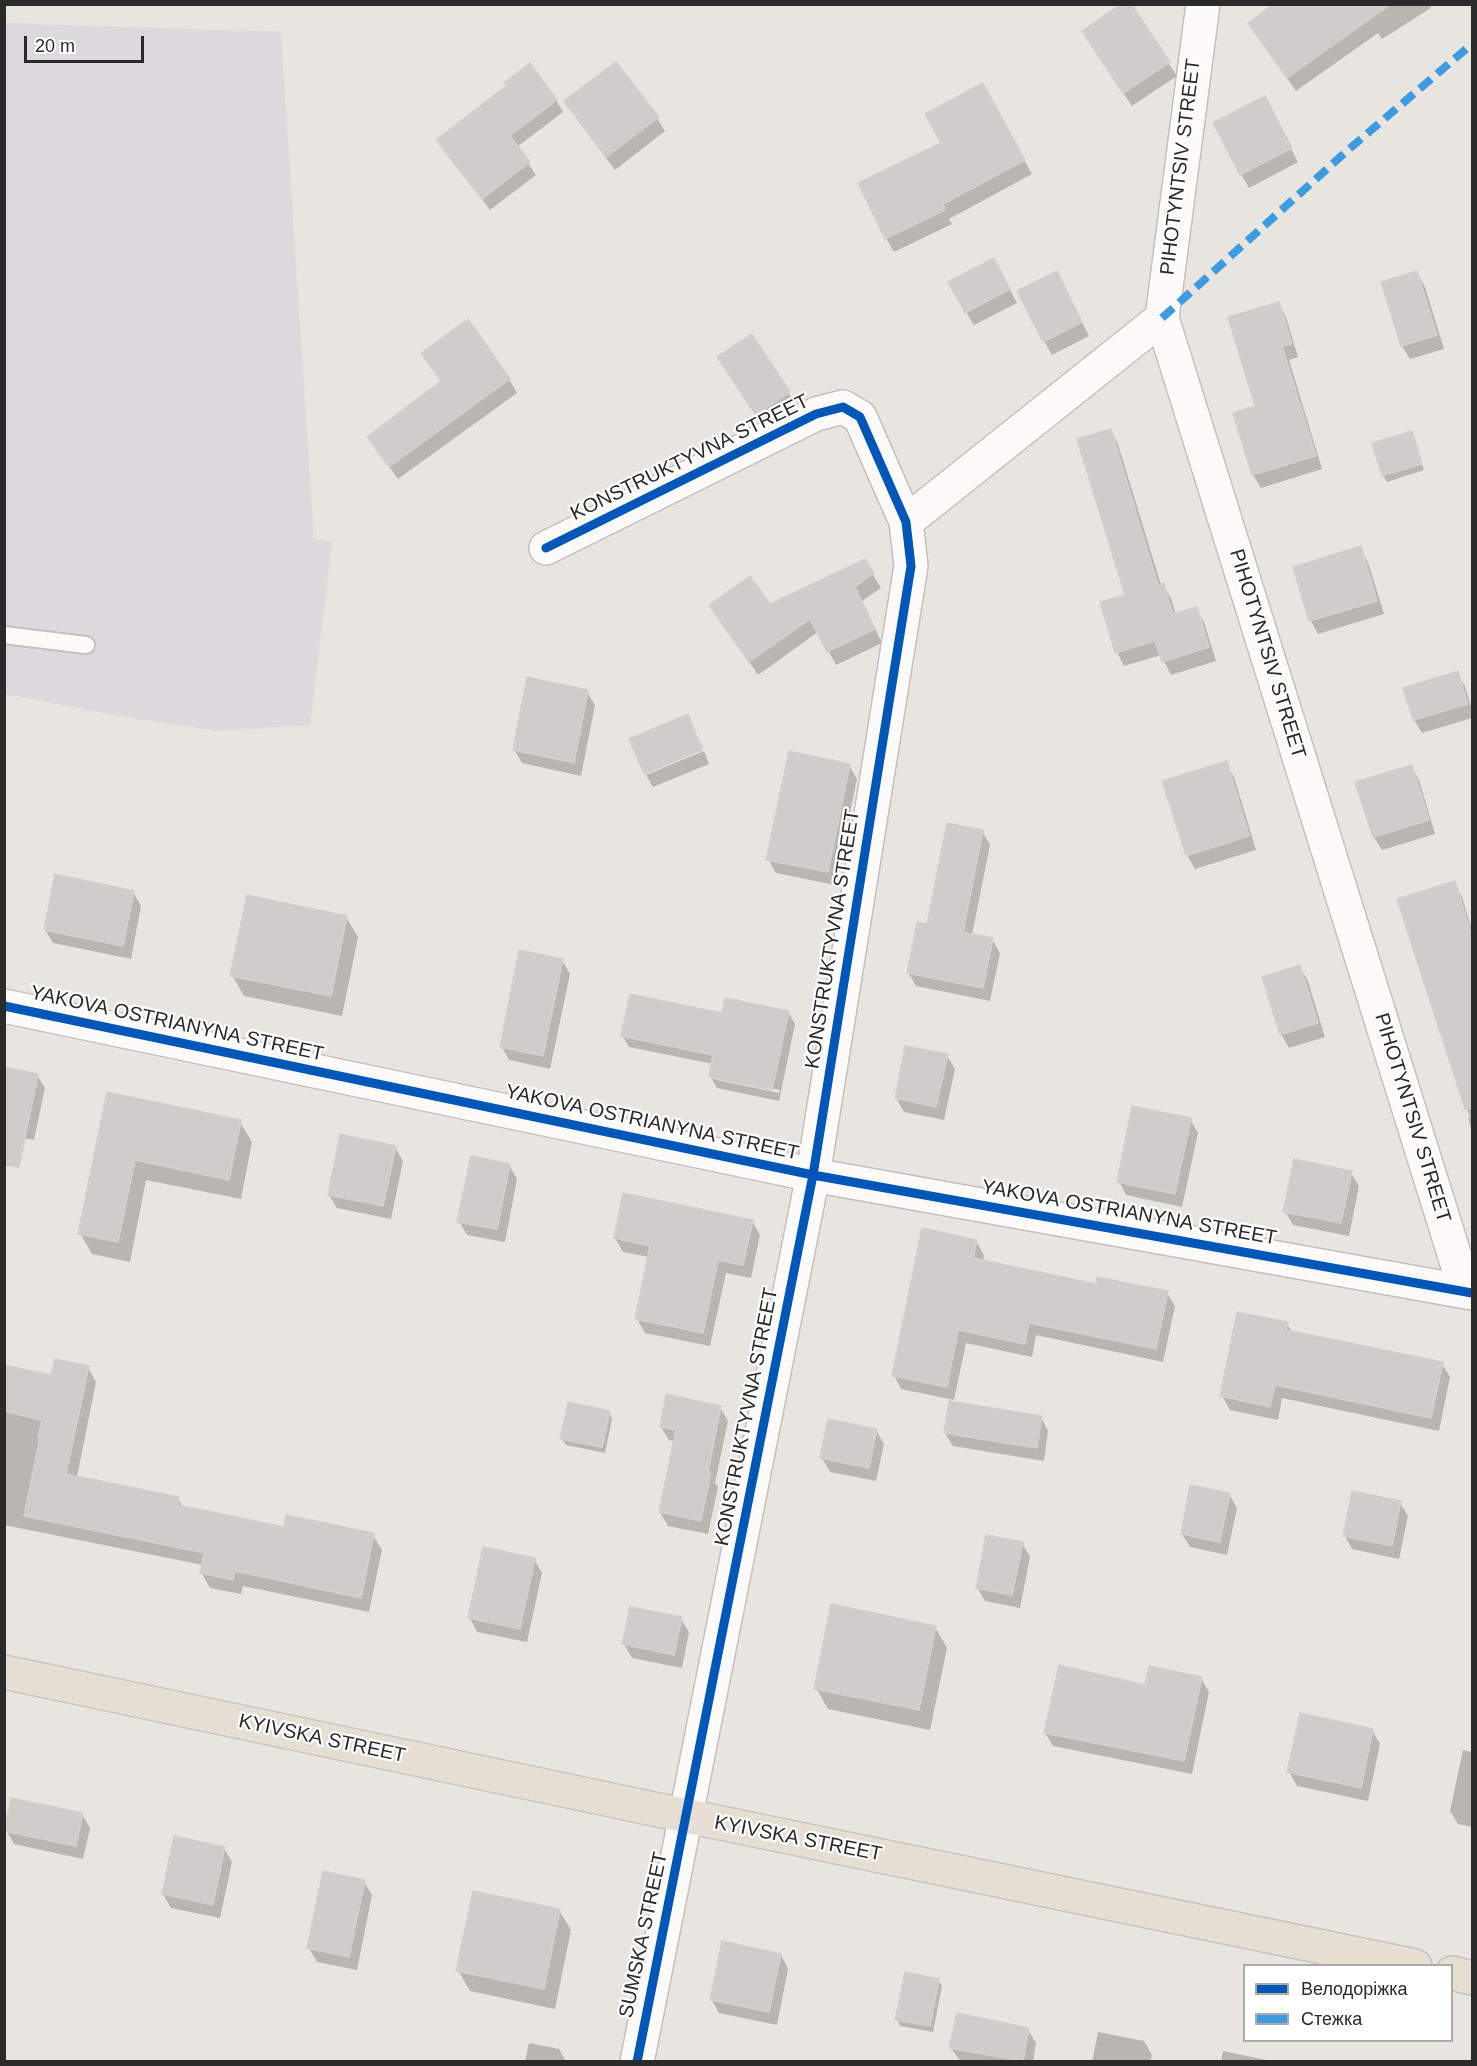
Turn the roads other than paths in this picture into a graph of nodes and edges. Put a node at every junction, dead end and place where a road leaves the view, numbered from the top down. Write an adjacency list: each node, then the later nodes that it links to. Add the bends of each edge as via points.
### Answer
1 (1203, 4): 2 (street, PIHOTYNTSIV STREET)
2 (1162, 318): 3 (street); 9 (street, PIHOTYNTSIV STREET)
3 (906, 522): 4 (street, KONSTRUKTYVNA STREET, via 860,417 843,408 816,414); 8 (street, KONSTRUKTYVNA STREET, via 911,566)
4 (546, 548)
5 (4, 635): 6 (lane)
6 (86, 645)
7 (4, 1006): 8 (street, YAKOVA OSTRIANYNA STREET)
8 (813, 1175): 9 (street, YAKOVA OSTRIANYNA STREET); 11 (street, KONSTRUKTYVNA STREET)
9 (1469, 1293)
10 (4, 1672): 11 (highway, KYIVSKA STREET)
11 (687, 1816): 12 (highway, KYIVSKA STREET); 15 (street, SUMSKA STREET)
12 (1410, 1964)
13 (1453, 1973): 14 (highway)
14 (1473, 1978)
15 (637, 2061)

